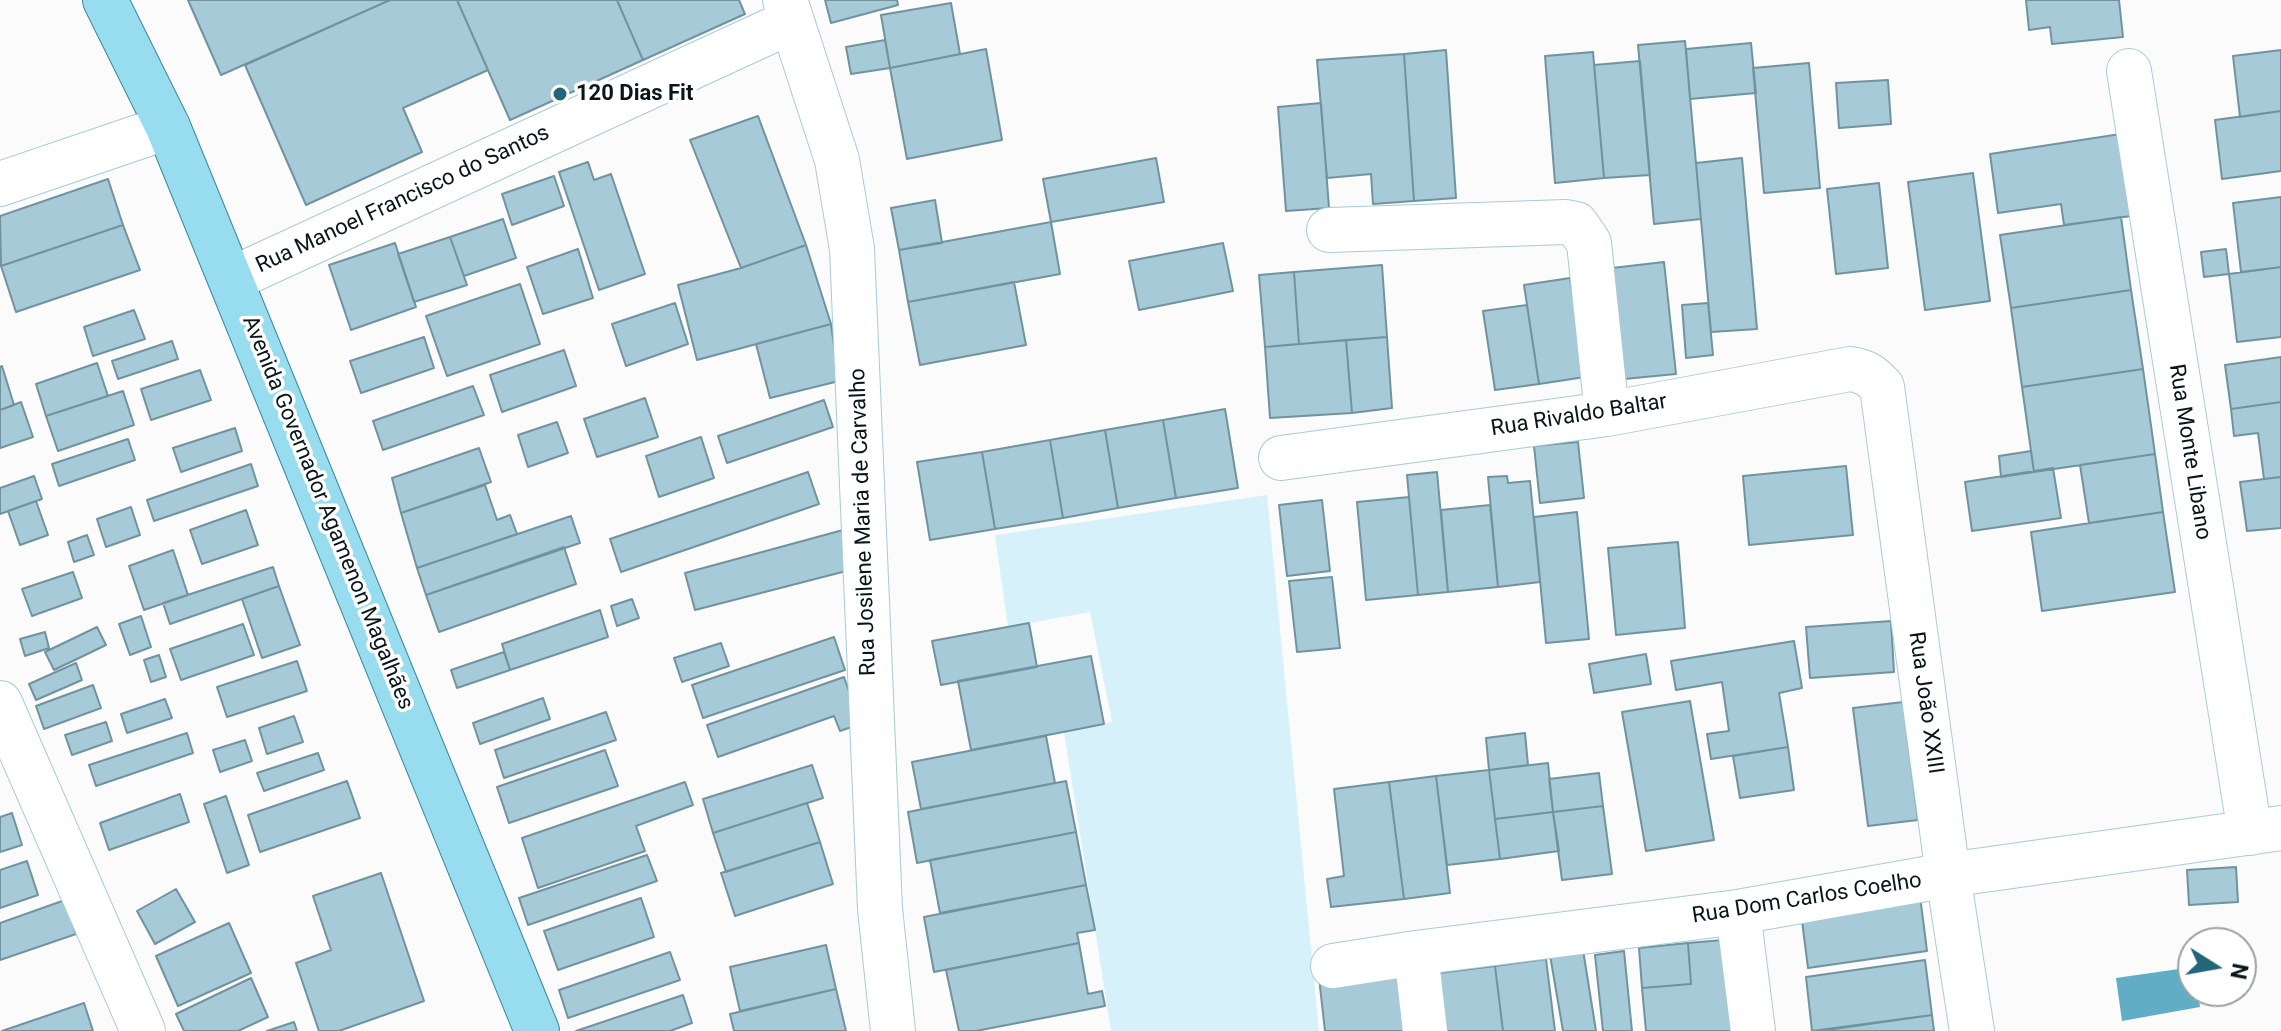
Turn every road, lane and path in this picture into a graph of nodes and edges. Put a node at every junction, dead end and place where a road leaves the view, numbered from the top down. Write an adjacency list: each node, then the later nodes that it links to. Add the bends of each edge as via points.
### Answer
1 (105, 0): 4 (main road, Avenida Governador Agamenon Magalhães)
2 (789, 10): 7 (street, Rua Manoel Francisco do Santos); 19 (street, Rua Josilene Maria de Carvalho, via 837,160 852,249 880,909)
3 (2129, 71): 12 (street, Rua Monte Libano)
4 (168, 127): 5 (street); 7 (main road, Avenida Governador Agamenon Magalhães)
5 (0, 184)
6 (1329, 230): 9 (street, via 1576,224 1589,243)
7 (232, 279): 17 (main road, Avenida Governador Agamenon Magalhães)
8 (1874, 378): 9 (street, Rua Rivaldo Baltar, via 1850,369); 13 (street, Rua João XXIII, via 1882,387)
9 (1607, 414): 10 (street, Rua Rivaldo Baltar)
10 (1281, 458)
11 (0, 703): 18 (street)
12 (2266, 830): 13 (street, Rua Dom Carlos Coelho)
13 (1948, 875): 14 (street, Rua Dom Carlos Coelho); 22 (street, Rua João XXIII)
14 (1738, 912): 15 (street, Rua Dom Carlos Coelho); 21 (street)
15 (1416, 953): 16 (street, Rua Dom Carlos Coelho); 20 (street)
16 (1333, 966)
17 (530, 1029)
18 (143, 1031)
19 (893, 1031)
20 (1425, 1031)
21 (1753, 1031)
22 (1972, 1031)

